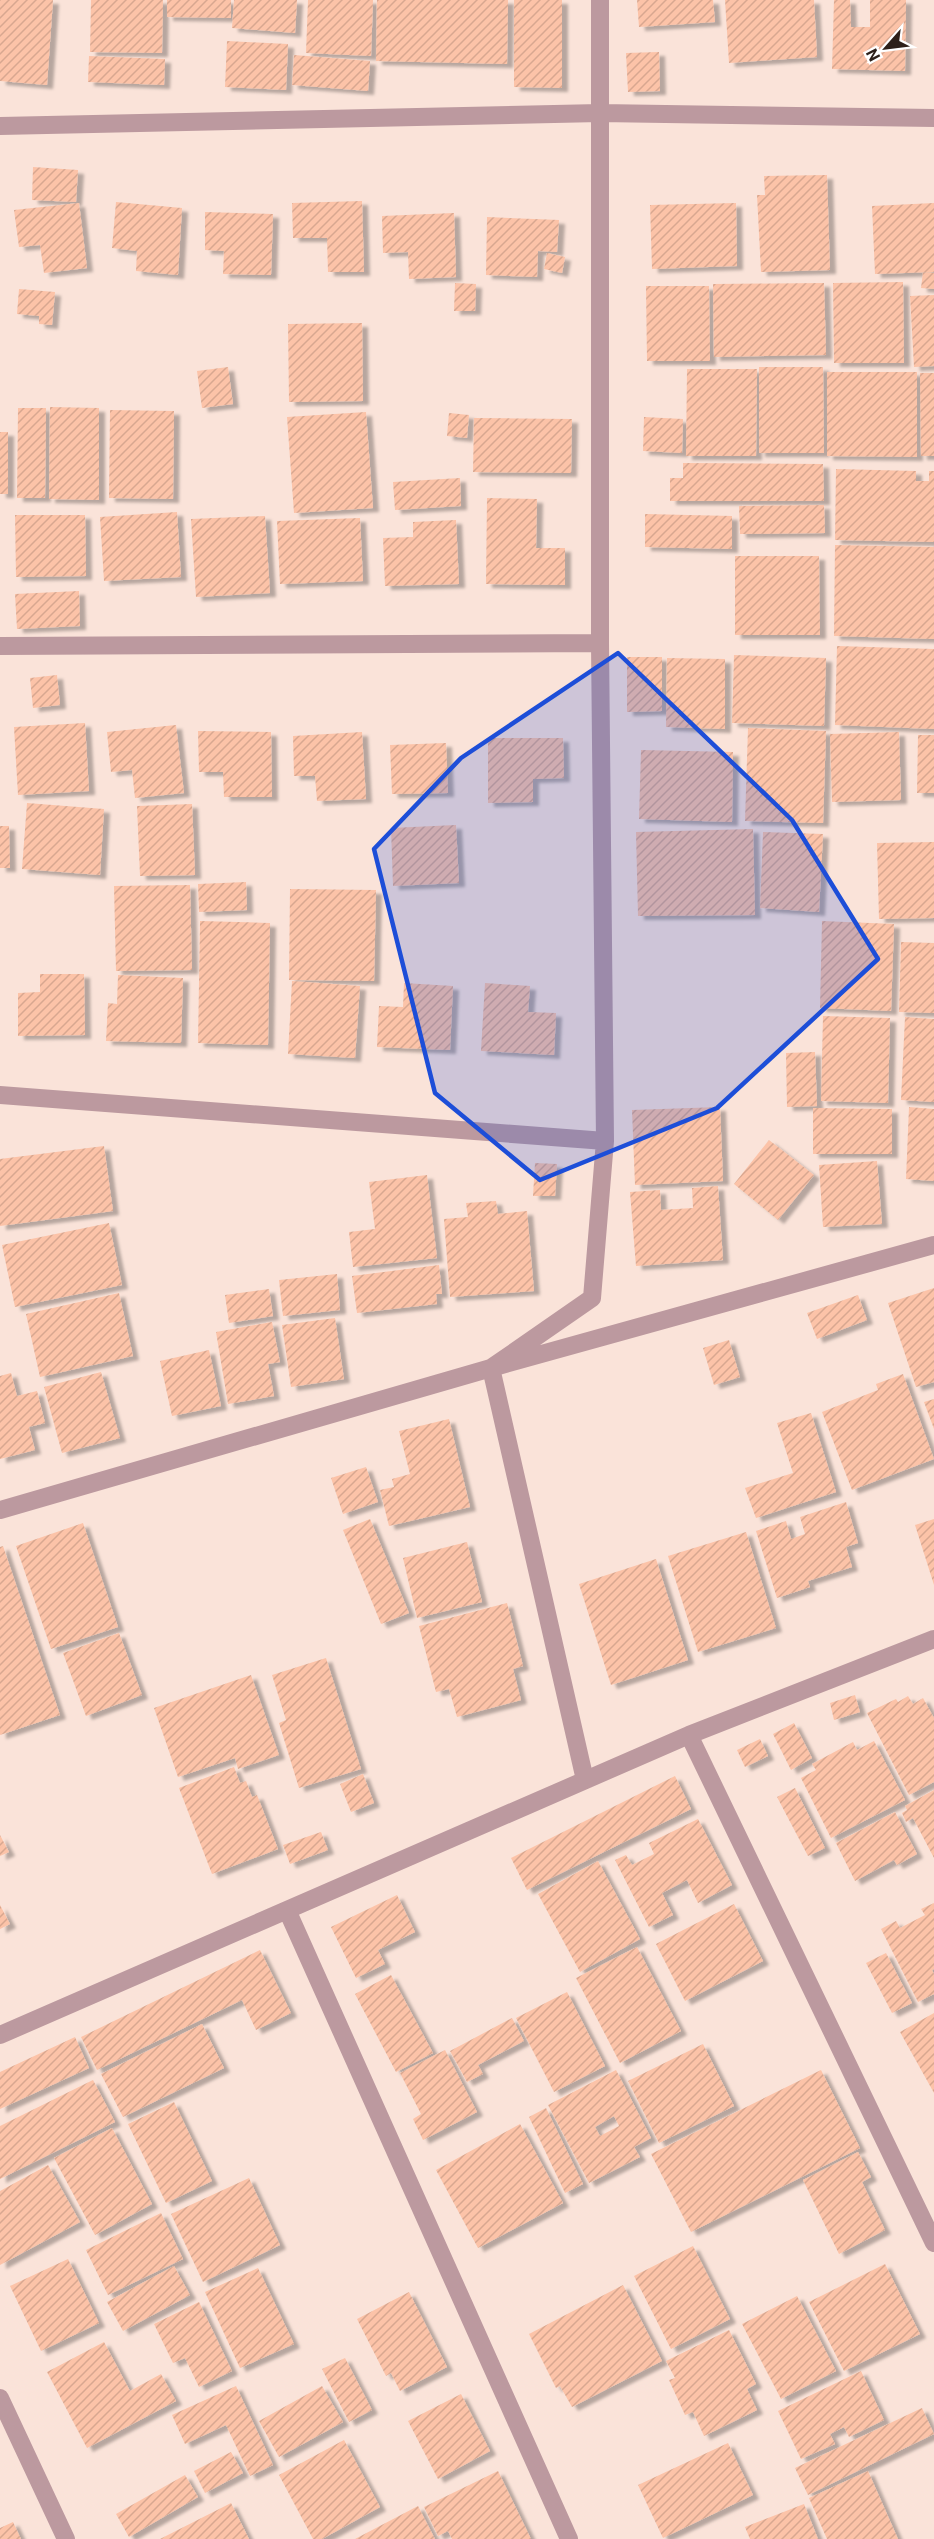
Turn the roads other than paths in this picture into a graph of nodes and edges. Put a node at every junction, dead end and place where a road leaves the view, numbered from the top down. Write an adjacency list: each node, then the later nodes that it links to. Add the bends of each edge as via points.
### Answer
1 (600, 0): 2 (street)
2 (600, 113): 3 (street); 4 (street); 5 (street)
3 (934, 118)
4 (0, 126)
5 (600, 643): 6 (street); 8 (street)
6 (0, 646)
7 (0, 1095): 8 (street)
8 (605, 1141): 10 (street, via 592,1298)
9 (934, 1245): 10 (street)
10 (491, 1368): 11 (street); 14 (street)
11 (0, 1510)
12 (934, 1639): 13 (street)
13 (689, 1735): 14 (street); 17 (street)
14 (585, 1780): 15 (street)
15 (287, 1910): 16 (street); 20 (street)
16 (0, 2035)
17 (934, 2243)
18 (0, 2398): 19 (street)
19 (66, 2539)
20 (569, 2539)

